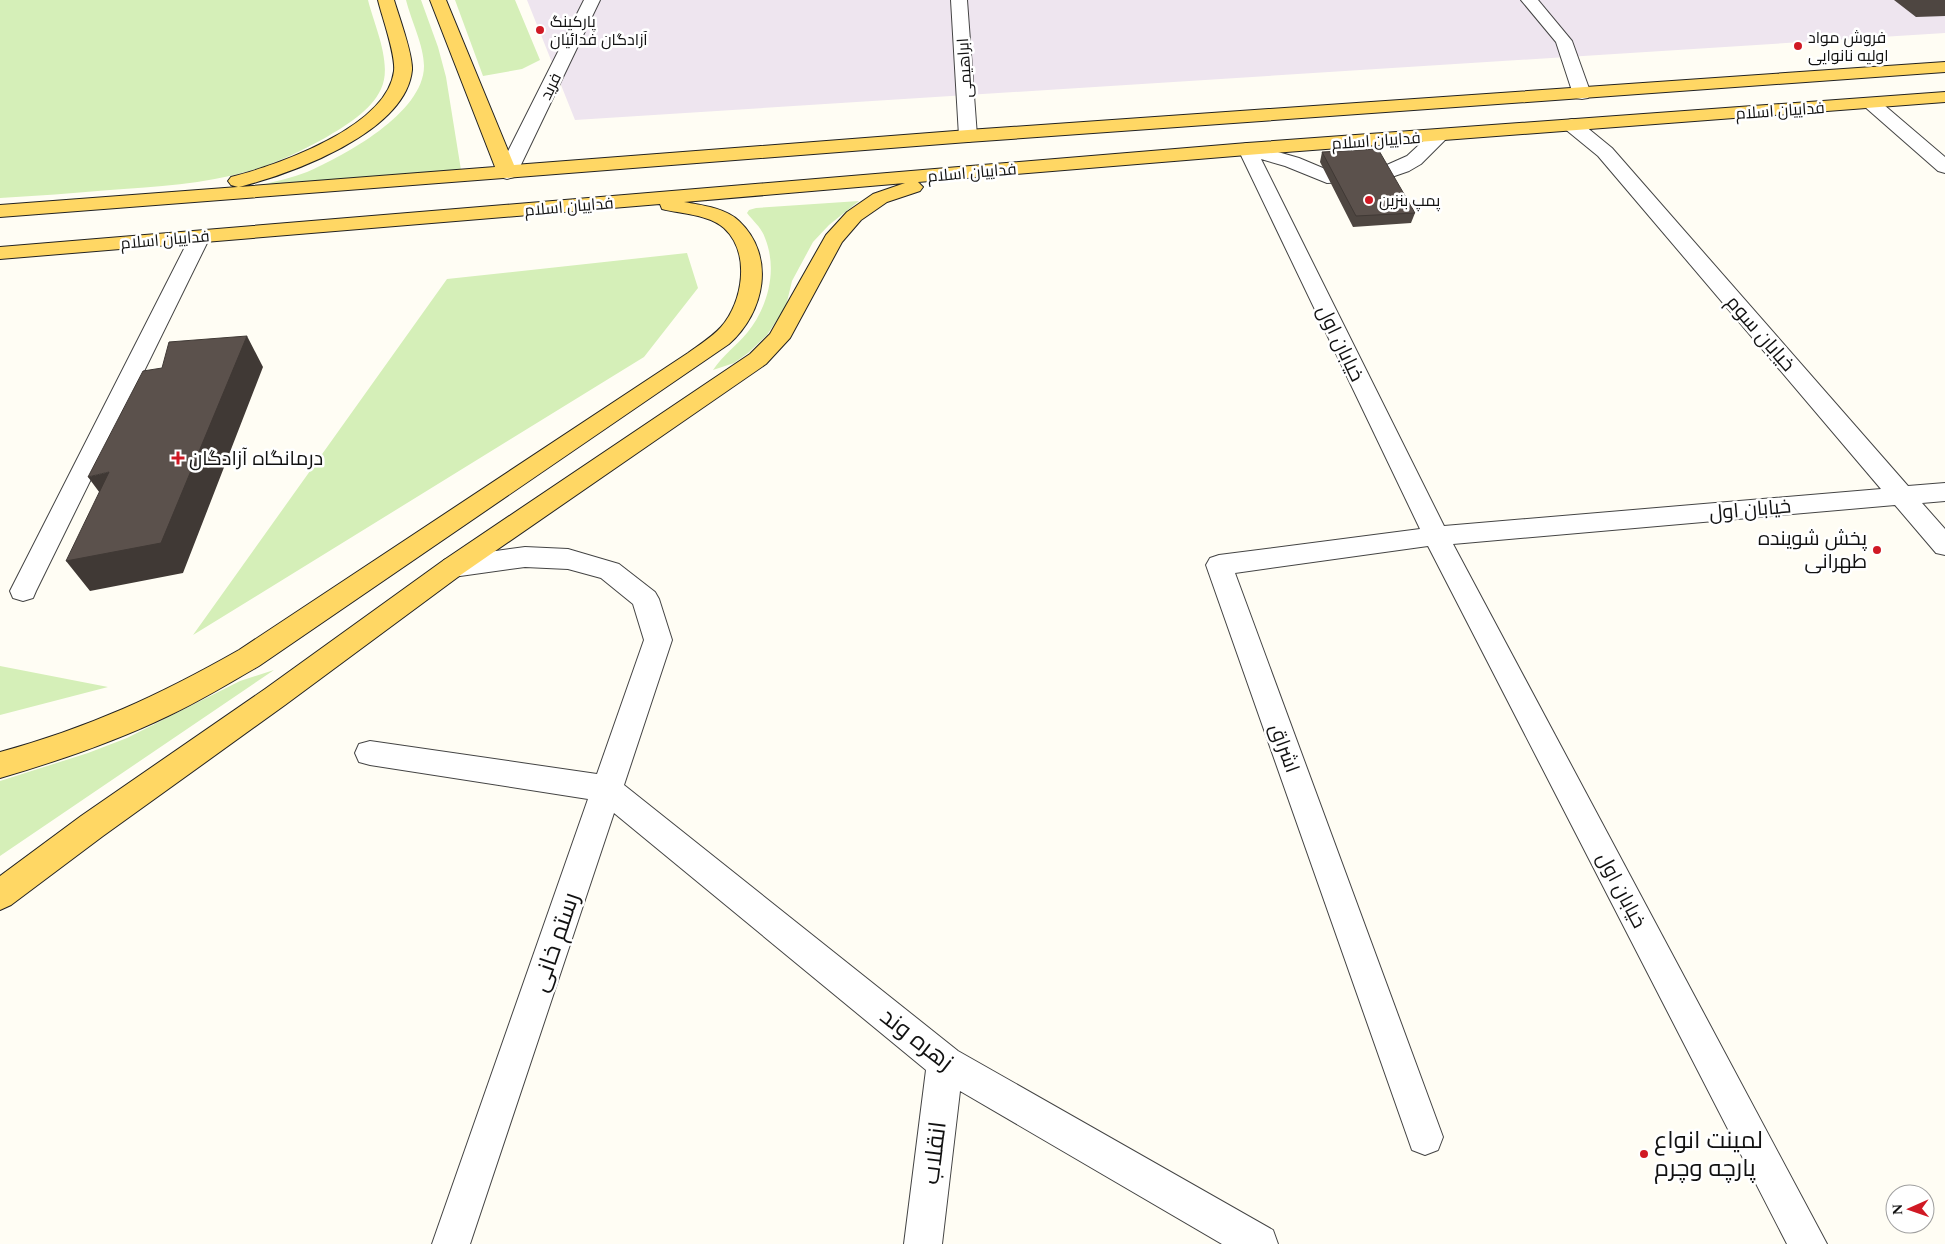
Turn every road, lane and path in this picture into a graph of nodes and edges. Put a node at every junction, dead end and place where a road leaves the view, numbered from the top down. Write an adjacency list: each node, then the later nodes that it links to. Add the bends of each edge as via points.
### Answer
1 (386, 0): 18 (main road, via 404,70 395,96 363,126 287,167 237,181)
2 (438, 0): 16 (main road)
3 (592, 0): 16 (street, فرید)
4 (959, 0): 12 (street, ابراهیمی)
5 (1529, 0): 7 (street, via 1564,41)
6 (1945, 67): 7 (main road, فداییان اسلام)
7 (1582, 94): 12 (main road, فداییان اسلام)
8 (1945, 97): 9 (main road, فداییان اسلام)
9 (1870, 103): 10 (main road, فداییان اسلام); 14 (street)
10 (1572, 125): 11 (main road, فداییان اسلام); 23 (street, خیابان سوم, via 1605,152)
11 (1441, 135): 13 (main road, فداییان اسلام); 13 (street, via 1414,160 1383,174 1327,177 1292,162)
12 (968, 136): 16 (main road, فداییان اسلام)
13 (1247, 149): 15 (main road, فداییان اسلام); 24 (street, خیابان اول)
14 (1945, 167)
15 (990, 171): 17 (main road, فداییان اسلام); 26 (main road, via 915,186 880,198 854,216 833,239 779,338 758,359)
16 (507, 172): 18 (main road, فداییان اسلام)
17 (595, 203): 20 (main road, فداییان اسلام); 29 (main road, via 660,204 695,209 731,224 747,245 753,275 750,296 729,332 696,358 249,658 180,697 102,732)
18 (103, 204): 19 (main road, فداییان اسلام)
19 (0, 211)
20 (200, 237): 21 (main road, فداییان اسلام); 27 (street)
21 (0, 253)
22 (1945, 492): 23 (street, خیابان اول)
23 (1900, 496): 24 (street, خیابان اول); 25 (street, خیابان سوم)
24 (1436, 536): 33 (street, اشراق, via 1219,565); 37 (street, خیابان اول)
25 (1945, 546)
26 (453, 567): 30 (street, رستم خانی, via 525,557 568,559 610,571 645,599 658,640); 31 (main road)
27 (24, 591)
28 (370, 753): 30 (street)
29 (0, 765)
30 (607, 789): 32 (street, زهره وند); 34 (street, رستم خانی)
31 (0, 895)
32 (945, 1063): 35 (street, انقلاب); 36 (street, زهره وند)
33 (1426, 1137)
34 (451, 1244)
35 (923, 1244)
36 (1259, 1244)
37 (1808, 1244)

